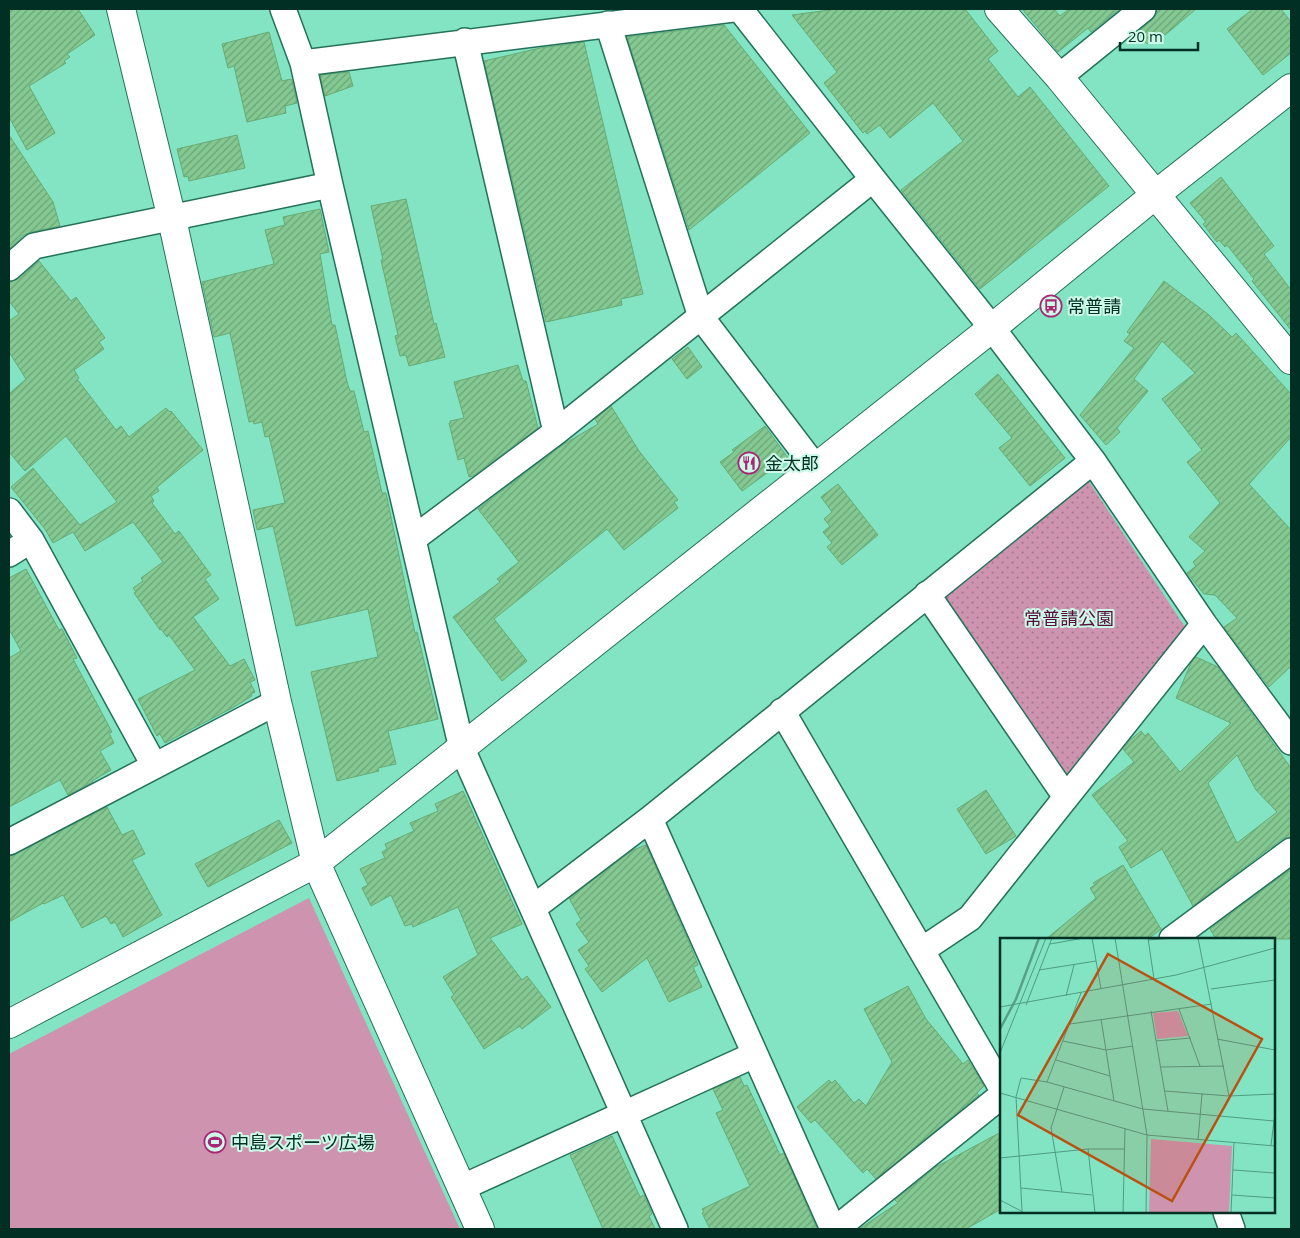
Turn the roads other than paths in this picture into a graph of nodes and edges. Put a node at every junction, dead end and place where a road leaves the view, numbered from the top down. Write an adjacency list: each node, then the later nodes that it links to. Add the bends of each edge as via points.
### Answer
1 (121, 9): 15 (street)
2 (283, 9): 9 (street)
3 (732, 9): 7 (street)
4 (740, 9): 12 (street)
5 (999, 9): 10 (street)
6 (1143, 9): 10 (street)
7 (608, 24): 8 (street); 17 (street)
8 (465, 42): 9 (street); 20 (street)
9 (303, 63): 13 (street)
10 (1059, 77): 14 (street)
11 (1291, 88): 14 (street)
12 (873, 179): 17 (street); 18 (street)
13 (330, 185): 15 (street); 24 (street)
14 (1155, 195): 18 (street); 19 (street)
15 (172, 219): 16 (street, via 34,246); 29 (street)
16 (9, 268)
17 (701, 318): 20 (street); 22 (street)
18 (992, 328): 21 (street); 22 (street)
19 (1291, 360)
20 (556, 432): 24 (street)
21 (1093, 461): 27 (street); 28 (street)
22 (816, 468): 32 (street)
23 (9, 511): 25 (street)
24 (413, 539): 32 (street)
25 (31, 540): 26 (street); 33 (street)
26 (9, 554)
27 (927, 594): 30 (street); 34 (street)
28 (1204, 624): 31 (street); 34 (street)
29 (277, 702): 33 (street); 38 (street)
30 (782, 711): 35 (street); 41 (street)
31 (1291, 742)
32 (462, 749): 38 (street); 39 (street)
33 (154, 765): 36 (street)
34 (1066, 797): 41 (street, via 970,918)
35 (650, 819): 39 (street); 43 (street)
36 (9, 842)
37 (1291, 851): 40 (street)
38 (316, 863): 42 (street); 47 (street)
39 (533, 908): 46 (street)
40 (1173, 938)
41 (922, 950): 44 (street)
42 (9, 1024)
43 (754, 1055): 46 (street); 51 (street)
44 (1000, 1085)
45 (1000, 1097): 51 (street)
46 (624, 1114): 47 (street); 50 (street)
47 (461, 1188): 49 (street)
48 (1226, 1213): 52 (street)
49 (480, 1229)
50 (675, 1229)
51 (834, 1229)
52 (1232, 1229)

